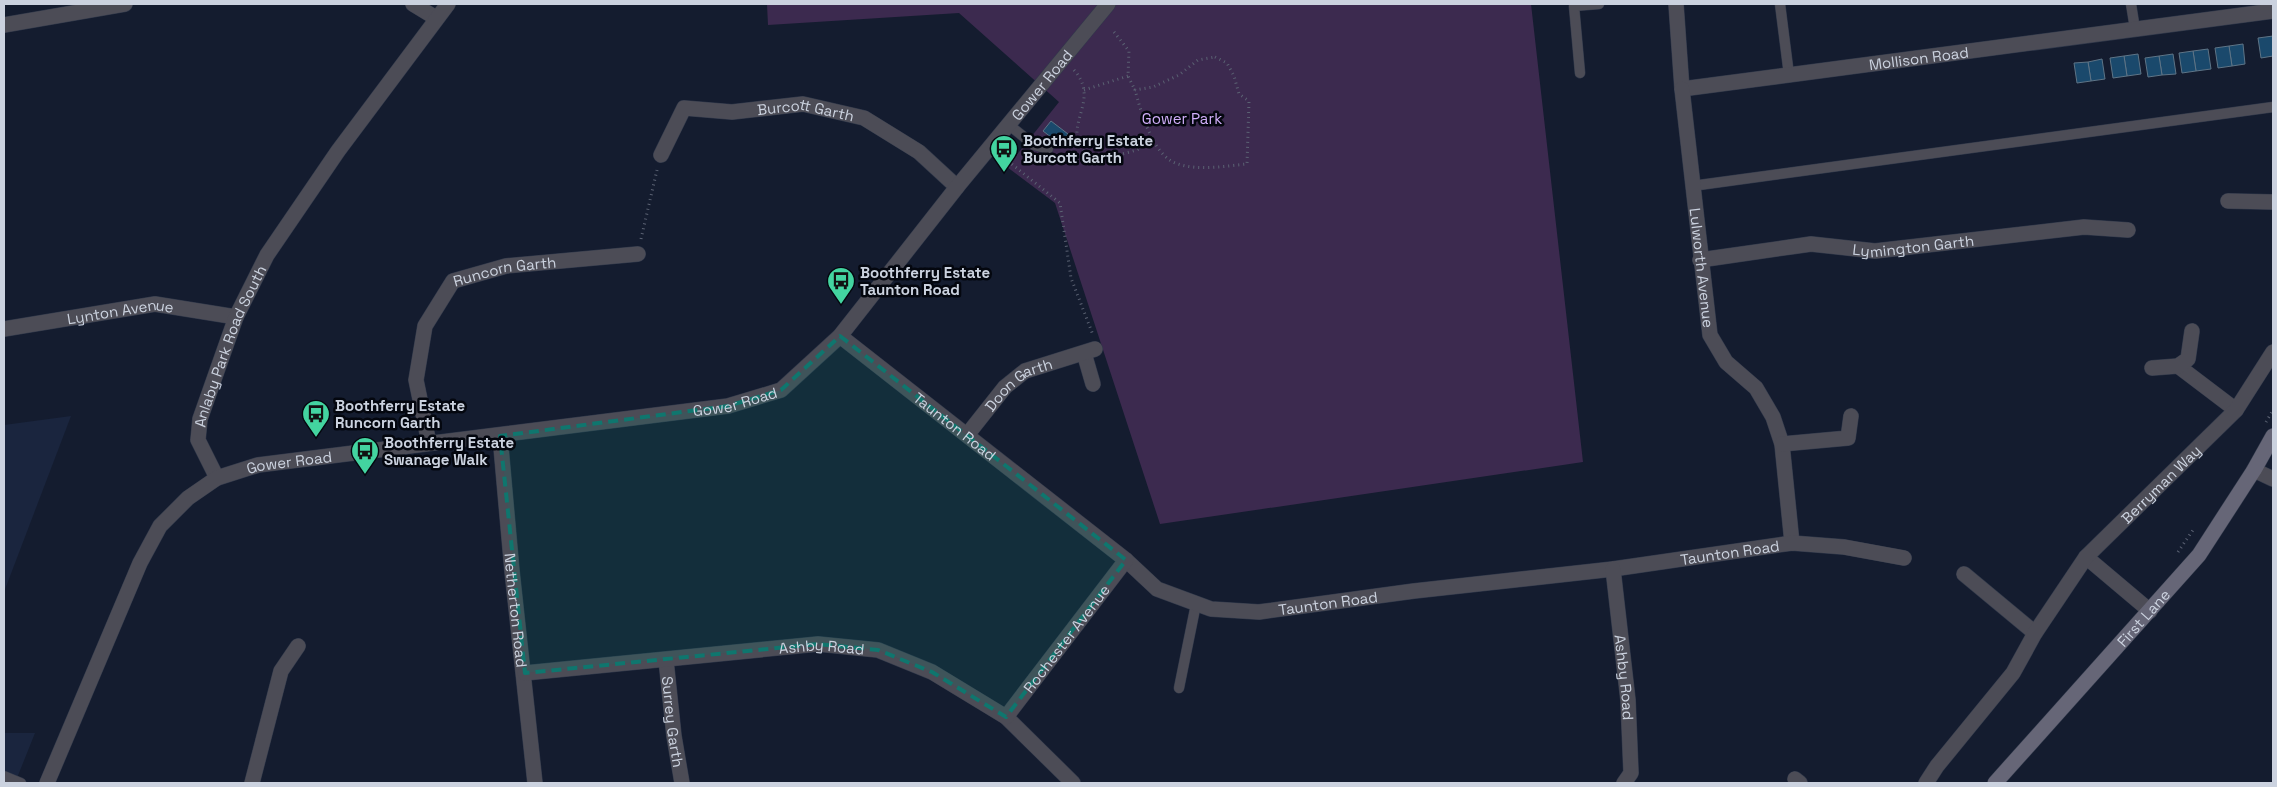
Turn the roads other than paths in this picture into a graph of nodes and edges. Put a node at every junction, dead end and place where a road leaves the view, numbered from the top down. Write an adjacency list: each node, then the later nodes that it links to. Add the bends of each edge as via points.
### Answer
1 (125, 4): 13 (street)
2 (413, 4): 12 (street)
3 (448, 4): 12 (street, Anlaby Park Road South)
4 (1108, 4): 19 (street, Gower Road)
5 (1600, 4): 9 (lane)
6 (1676, 4): 17 (street)
7 (1780, 4): 16 (lane)
8 (2131, 4): 14 (lane)
9 (1574, 5): 15 (lane)
10 (2273, 11): 11 (street, Mollison Road)
11 (2231, 12): 14 (street, Mollison Road)
12 (436, 18): 29 (street, Anlaby Park Road South, via 338,151 267,255)
13 (4, 25)
14 (2135, 30): 16 (street, Mollison Road)
15 (1580, 73)
16 (1789, 75): 17 (street, Mollison Road)
17 (1682, 89): 22 (street, Lulworth Avenue)
18 (2273, 107): 22 (lane)
19 (1009, 125): 20 (lane, via 1034,145); 23 (street, Gower Road)
20 (1048, 149)
21 (661, 155): 23 (street, Burcott Garth, via 684,108 732,112 803,104 864,118 919,152)
22 (1692, 186): 28 (street, Lulworth Avenue)
23 (957, 187): 32 (street, Gower Road)
24 (2273, 197): 25 (street)
25 (2228, 200)
26 (2128, 230): 28 (street, Lymington Garth, via 2084,227 1875,251 1811,244)
27 (638, 254): 42 (street, Runcorn Garth, via 506,266 453,282 425,326 416,380)
28 (1700, 260): 43 (street, Lulworth Avenue, via 1710,335 1726,362 1756,388 1773,417)
29 (236, 317): 30 (street, Lynton Avenue, via 155,304); 45 (street, Anlaby Park Road South, via 200,419 198,440)
30 (4, 330)
31 (2192, 331): 34 (street, via 2188,360)
32 (840, 336): 39 (street, Taunton Road); 40 (street, Gower Road, via 782,390 728,406)
33 (2273, 352): 37 (street, Berryman Way)
34 (2178, 366): 35 (street); 37 (street)
35 (2152, 368)
36 (1093, 384): 39 (street, Doon Garth, via 1089,351 1025,372 1005,388)
37 (2236, 410): 48 (street, Berryman Way)
38 (1851, 416): 43 (street, via 1848,438)
39 (967, 435): 50 (street, Taunton Road)
40 (500, 436): 42 (street, Gower Road); 58 (street, Netherton Road)
41 (2273, 436): 44 (street, First Lane)
42 (429, 443): 45 (street, Gower Road, via 258,465)
43 (1782, 444): 47 (street, Lulworth Avenue)
44 (2254, 470): 46 (street); 54 (street, First Lane, via 2199,555)
45 (217, 478): 63 (street, via 188,498 160,526 140,563)
46 (2273, 479)
47 (1792, 543): 49 (street, Taunton Road, via 1844,546); 51 (street, Taunton Road)
48 (2086, 556): 54 (street); 55 (street, Berryman Way)
49 (1904, 558)
50 (1126, 560): 53 (street, Taunton Road, via 1157,590); 60 (street, Rochester Avenue, via 1066,634)
51 (1614, 569): 53 (street, Taunton Road, via 1260,612 1211,609); 68 (street, Ashby Road, via 1628,700 1631,773)
52 (1964, 574): 55 (street)
53 (1196, 604): 59 (lane)
54 (2150, 611): 70 (street, First Lane)
55 (2035, 633): 69 (street, Berryman Way, via 2013,673)
56 (298, 646): 64 (street, via 281,671)
57 (666, 660): 58 (street, Ashby Road); 60 (street, Ashby Road, via 818,644 878,650 932,672); 66 (street, Surrey Garth)
58 (525, 673): 65 (street, Netherton Road)
59 (1179, 688)
60 (1006, 717): 67 (street, Ashby Road)
61 (4, 776): 62 (lane)
62 (22, 783)
63 (47, 783)
64 (252, 783)
65 (536, 783)
66 (682, 783)
67 (1073, 783)
68 (1624, 783)
69 (1926, 783)
70 (1995, 783)

